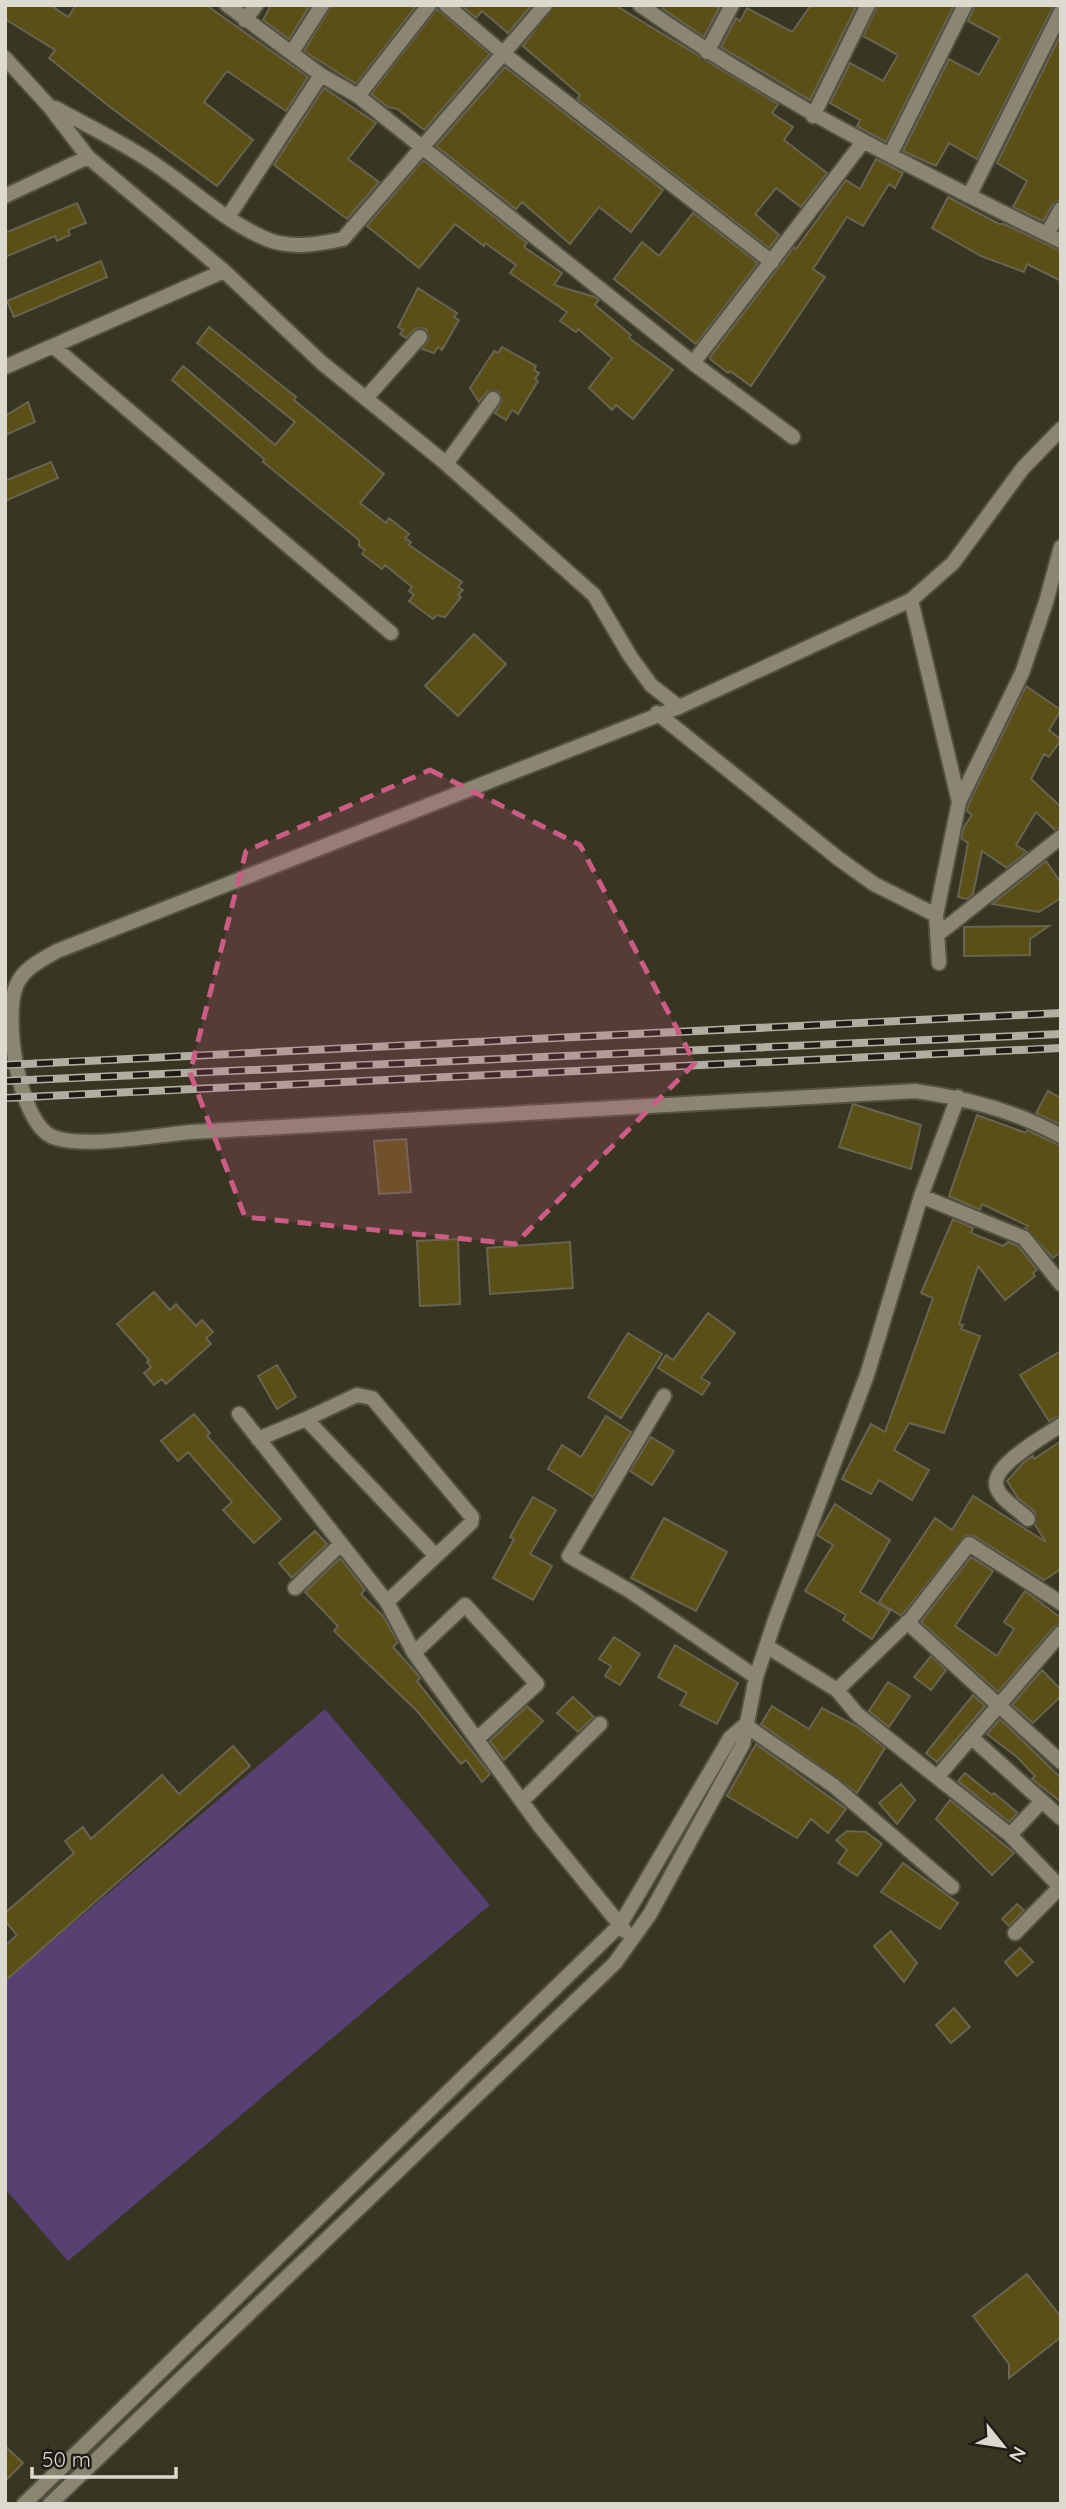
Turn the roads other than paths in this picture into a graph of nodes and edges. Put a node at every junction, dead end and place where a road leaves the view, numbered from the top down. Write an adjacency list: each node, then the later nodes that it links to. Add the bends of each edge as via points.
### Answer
1 (227, 5): 12 (street)
2 (256, 5): 12 (street)
3 (322, 5): 13 (street)
4 (429, 5): 18 (street)
5 (446, 5): 15 (street)
6 (545, 5): 15 (street)
7 (640, 5): 14 (street)
8 (732, 5): 14 (street)
9 (868, 5): 20 (street)
10 (965, 5): 23 (street)
11 (1061, 12): 26 (street)
12 (245, 20): 13 (street)
13 (292, 52): 17 (street)
14 (707, 52): 20 (street)
15 (504, 54): 22 (street); 31 (street)
16 (5, 58): 19 (street)
17 (321, 75): 18 (street); 28 (street)
18 (358, 96): 22 (street)
19 (50, 106): 24 (street); 28 (street, via 152,162)
20 (813, 116): 21 (street)
21 (863, 142): 23 (street); 31 (street)
22 (421, 148): 28 (street, via 343,239 288,244); 35 (street)
23 (890, 155): 26 (street)
24 (89, 157): 25 (street); 32 (street)
25 (5, 195)
26 (969, 196): 29 (street)
27 (1061, 208): 29 (street)
28 (228, 217)
29 (1047, 234): 30 (street)
30 (1061, 241)
31 (772, 262): 35 (street)
32 (225, 271): 34 (street); 37 (street)
33 (420, 337): 37 (street)
34 (54, 347): 36 (street); 44 (street)
35 (693, 362): 40 (street)
36 (5, 367)
37 (366, 398): 41 (street)
38 (493, 399): 41 (street)
39 (1061, 429): 43 (street, via 1023,468 953,563)
40 (793, 437)
41 (446, 464): 45 (street, via 594,595 651,685)
42 (1061, 547): 47 (street, via 1022,673)
43 (911, 600): 45 (street); 47 (street)
44 (391, 633)
45 (679, 707): 46 (street)
46 (657, 713): 49 (street, via 839,859 874,884); 52 (street, via 57,951 33,965 17,983 10,1011 19,1080 36,1123 50,1136 71,1143 915,1091)
47 (959, 802): 49 (street)
48 (1061, 837): 50 (street)
49 (936, 915): 50 (street)
50 (937, 935): 51 (street)
51 (939, 963)
52 (958, 1097): 53 (street); 54 (street)
53 (1061, 1136)
54 (921, 1196): 55 (street, via 1024,1238); 69 (street, via 867,1375)
55 (1061, 1284)
56 (664, 1396): 71 (street, via 569,1556 630,1591)
57 (239, 1414): 60 (street)
58 (306, 1419): 60 (street); 63 (street); 63 (street, via 357,1395 372,1398 472,1517)
59 (1061, 1425): 61 (street, via 1004,1464 997,1475 998,1492)
60 (258, 1439): 62 (street)
61 (1028, 1519)
62 (341, 1544): 64 (street); 65 (street)
63 (436, 1556): 65 (street)
64 (295, 1588)
65 (387, 1602): 70 (street)
66 (1061, 1603): 67 (street, via 969,1544)
67 (907, 1622): 72 (street); 73 (street)
68 (1061, 1633): 73 (street)
69 (768, 1647): 71 (street); 72 (street)
70 (414, 1653): 77 (street); 77 (street, via 465,1605 537,1684)
71 (756, 1677): 75 (street)
72 (837, 1690): 79 (street, via 857,1714)
73 (999, 1705): 76 (street); 78 (street)
74 (600, 1724): 80 (street)
75 (745, 1725): 85 (street, via 834,1786); 86 (street, via 730,1738); 88 (street, via 743,1744)
76 (971, 1737): 79 (street); 81 (street)
77 (477, 1739): 80 (street)
78 (1061, 1762)
79 (938, 1776): 83 (street)
80 (522, 1801): 86 (street)
81 (1042, 1801): 82 (street); 83 (street)
82 (1061, 1818)
83 (1010, 1835): 84 (street)
84 (1060, 1886): 87 (street)
85 (952, 1887)
86 (620, 1925): 88 (street); 89 (street)
87 (1015, 1933)
88 (632, 1941): 90 (street, via 615,1963)
89 (287, 2250): 90 (street); 91 (street)
90 (301, 2265): 92 (street)
91 (24, 2504)
92 (50, 2504)

